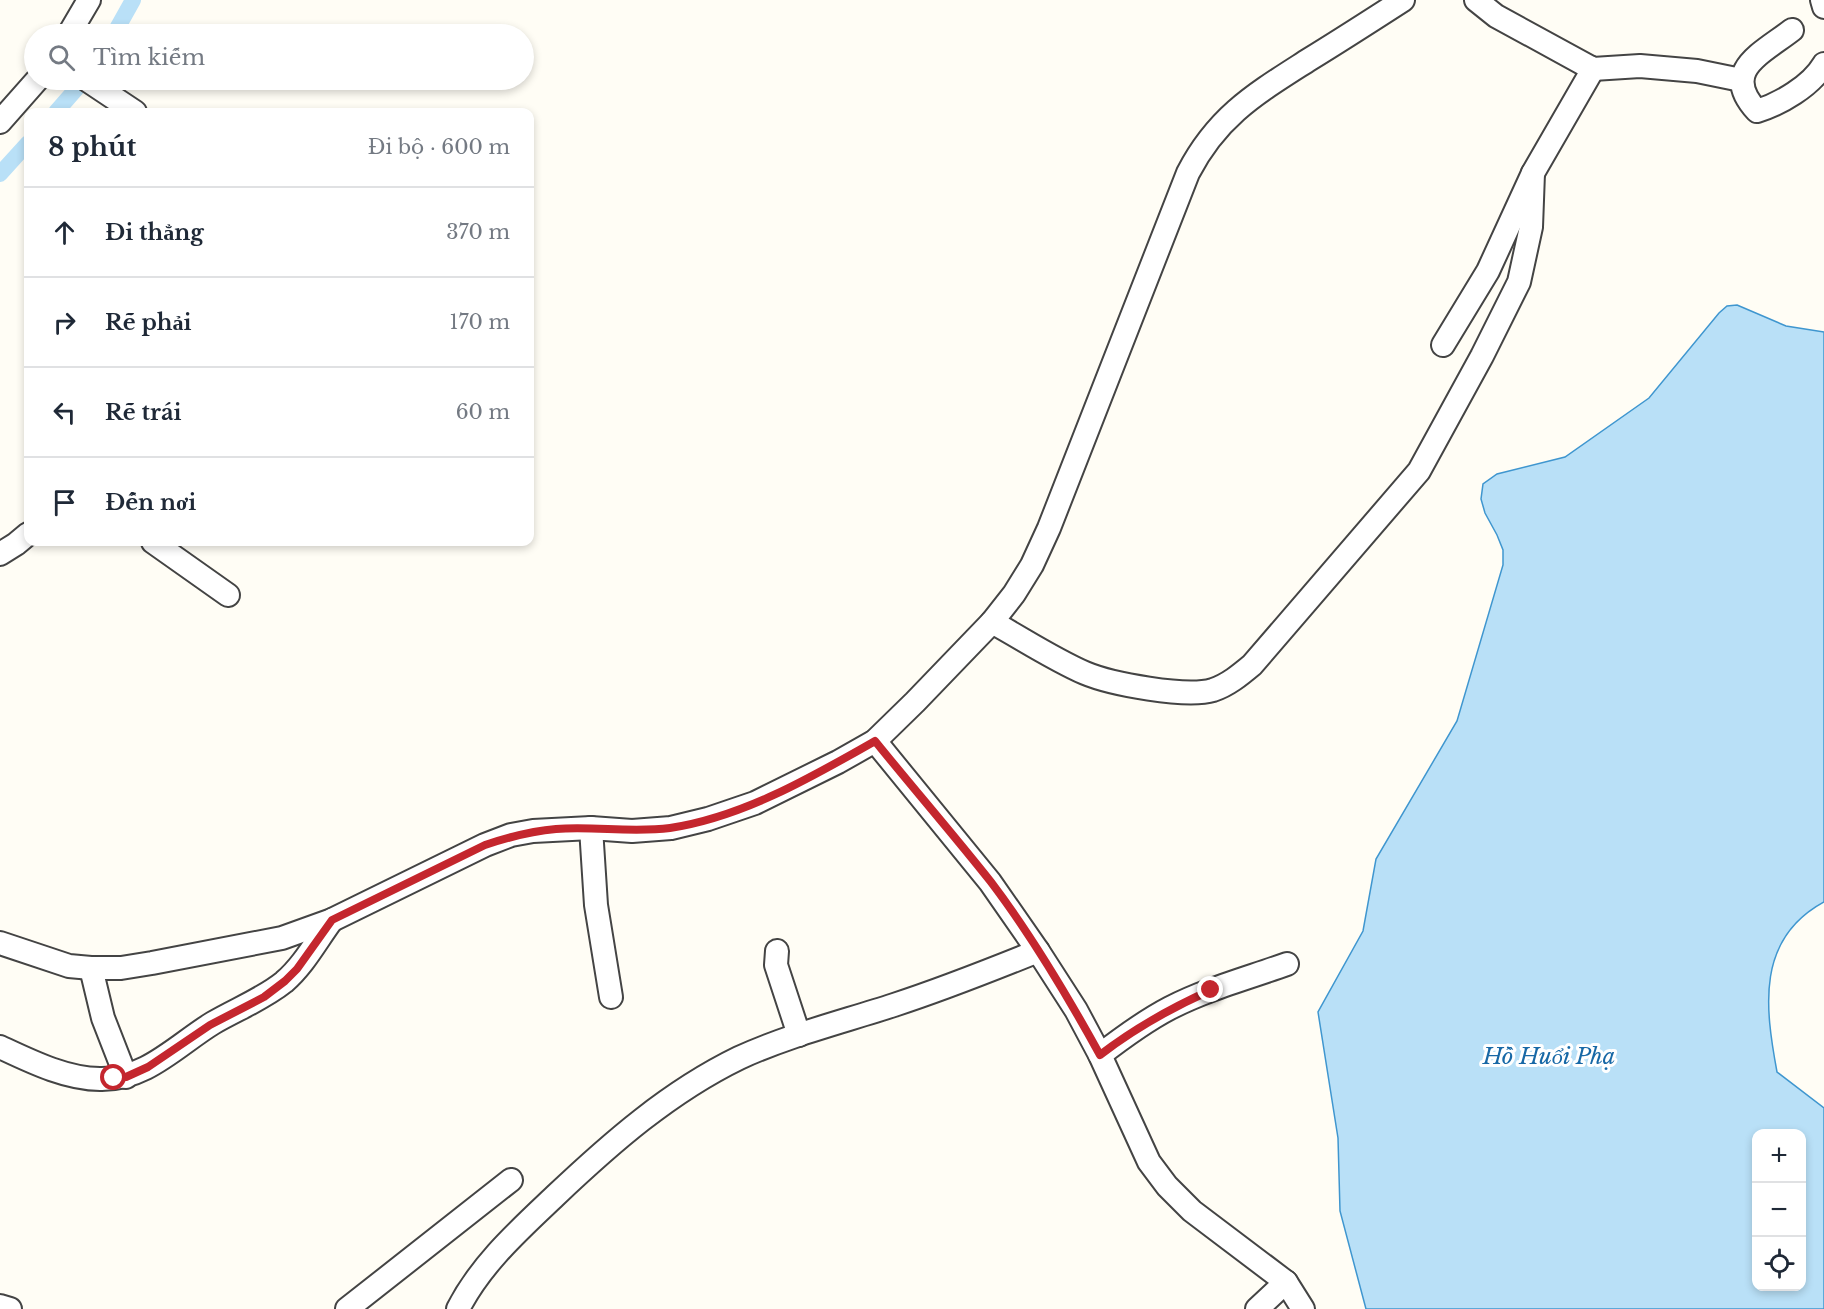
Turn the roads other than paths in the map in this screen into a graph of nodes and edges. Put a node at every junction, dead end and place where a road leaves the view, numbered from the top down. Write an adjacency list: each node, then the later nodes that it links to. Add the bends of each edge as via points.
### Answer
1 (89, 0): 6 (street)
2 (1403, 0): 21 (street, via 1247,100 1200,149 1049,528 1020,584)
3 (1476, 0): 9 (street, via 1496,16)
4 (1822, 0): 5 (street)
5 (1824, 7)
6 (75, 24)
7 (1792, 30): 10 (street, via 1747,65)
8 (1824, 64): 10 (street, via 1797,91 1757,111 1746,99)
9 (1593, 69): 10 (street, via 1640,66); 15 (street)
10 (1741, 80)
11 (28, 90): 14 (street)
12 (103, 90): 13 (street)
13 (129, 108)
14 (0, 122)
15 (1533, 173): 16 (street, via 1488,271); 21 (street, via 1531,227 1519,282 1419,471 1236,679 1211,690 1179,692 1115,681 1087,674)
16 (1443, 345)
17 (24, 537): 19 (street)
18 (159, 546): 20 (street)
19 (0, 554)
20 (228, 595)
21 (992, 622): 22 (street)
22 (875, 741): 23 (street, via 755,803 708,819 642,831); 27 (street, via 990,882)
23 (591, 828): 24 (street, via 512,836 485,845); 30 (street, via 596,905)
24 (332, 920): 29 (street, via 282,938 121,968); 34 (street, via 285,981)
25 (0, 944): 29 (street, via 69,966)
26 (777, 951): 31 (street, via 776,965)
27 (1038, 951): 31 (street, via 938,991); 33 (street)
28 (1287, 964): 33 (street, via 1169,1009)
29 (91, 968): 34 (street, via 103,1018)
30 (612, 998)
31 (799, 1035): 40 (street, via 739,1058 666,1100 578,1175 498,1251 466,1292)
32 (0, 1047): 34 (street, via 80,1078)
33 (1100, 1055): 36 (street, via 1149,1162 1167,1186 1192,1211)
34 (126, 1077)
35 (511, 1180): 39 (street)
36 (1286, 1282): 41 (street); 42 (street)
37 (0, 1306): 38 (street)
38 (10, 1309)
39 (347, 1309)
40 (458, 1309)
41 (1257, 1309)
42 (1303, 1309)

